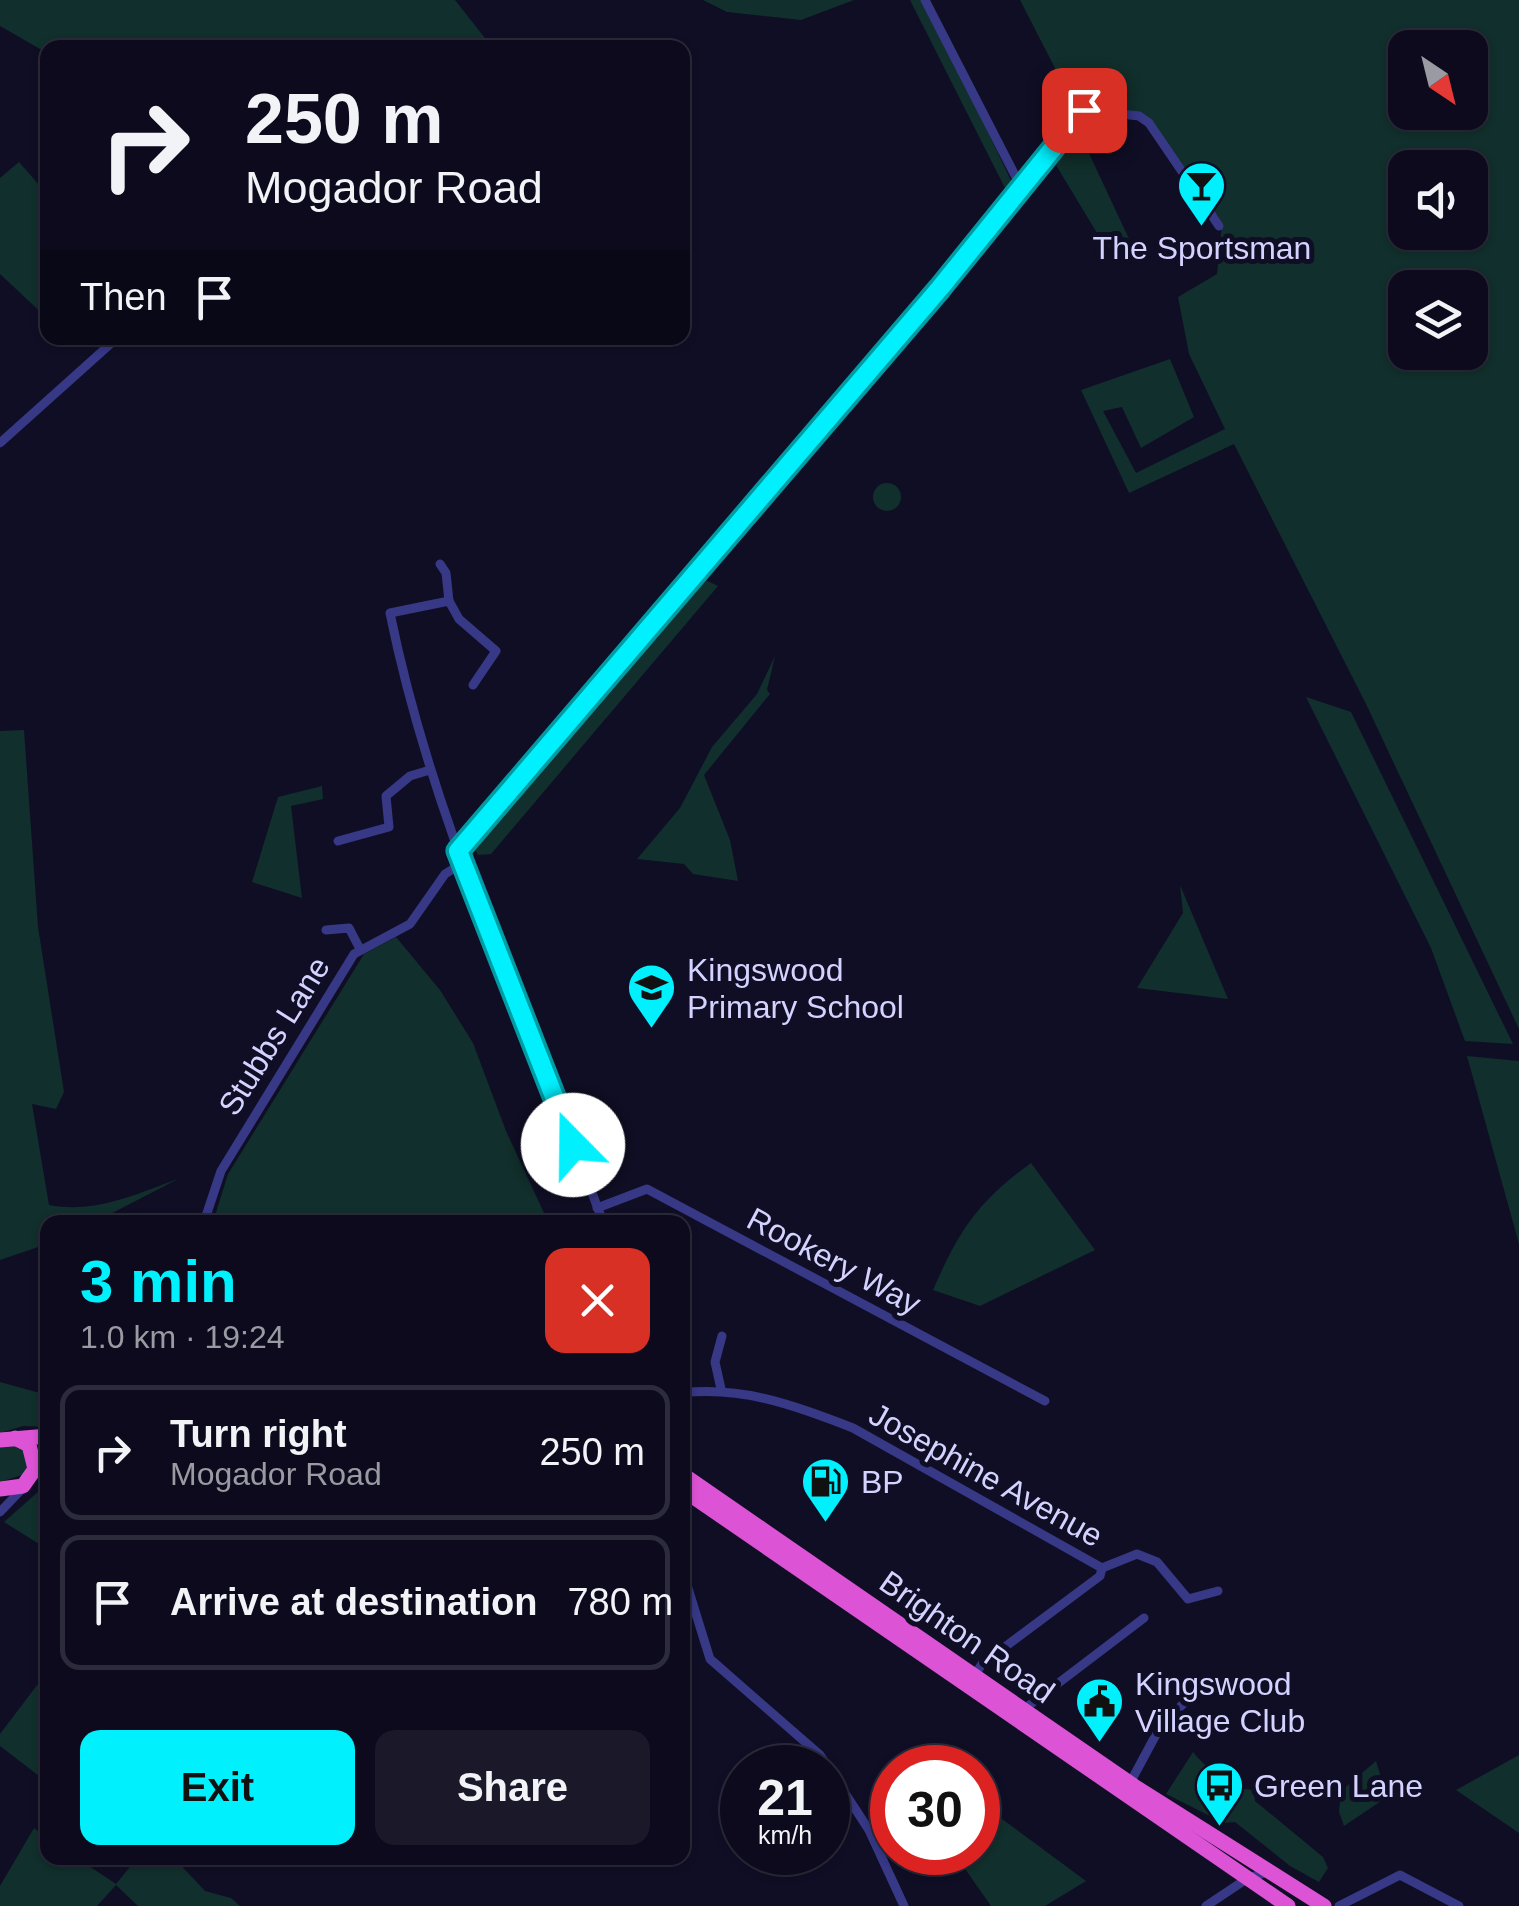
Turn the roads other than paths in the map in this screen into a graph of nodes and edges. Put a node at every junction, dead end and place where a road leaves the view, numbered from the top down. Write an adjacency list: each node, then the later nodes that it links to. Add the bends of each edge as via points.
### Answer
1 (926, 0): 2 (street)
2 (1022, 189): 3 (street, via 1084,110 1139,116); 11 (street)
3 (1219, 226)
4 (109, 345): 5 (street)
5 (0, 442)
6 (440, 564): 7 (street)
7 (450, 601): 8 (street, via 496,651); 9 (street, via 390,614)
8 (473, 685)
9 (430, 770): 10 (street, via 410,776 386,796 389,827); 11 (street)
10 (338, 842)
11 (458, 851): 12 (street)
12 (462, 864): 14 (street, Stubbs Lane, via 445,874 410,924); 15 (street)
13 (326, 930): 14 (street, via 349,928)
14 (360, 949): 16 (street, Stubbs Lane, via 220,1171)
15 (597, 1208): 17 (street); 21 (street, Rookery Way, via 648,1190)
16 (206, 1215)
17 (600, 1215)
18 (722, 1336): 19 (street, via 715,1362)
19 (721, 1389): 20 (street, Josephine Avenue); 30 (street, Josephine Avenue, via 853,1428)
20 (690, 1393)
21 (1045, 1402)
22 (40, 1437): 23 (highway)
23 (7, 1439): 25 (highway, via 34,1452)
24 (40, 1471): 25 (highway)
25 (30, 1478): 27 (highway); 29 (street)
26 (690, 1480): 34 (highway, Brighton Road)
27 (0, 1489)
28 (690, 1498): 40 (highway, Brighton Road)
29 (1, 1507)
30 (1102, 1568): 31 (street, via 1137,1554 1157,1562 1188,1599); 34 (street, Josephine Avenue)
31 (1218, 1591)
32 (690, 1595): 38 (street, via 710,1659 820,1755)
33 (1144, 1618): 36 (street)
34 (974, 1676): 36 (highway, Brighton Road)
35 (1189, 1698): 37 (street, via 1155,1734)
36 (1023, 1710): 37 (highway, Brighton Road)
37 (1130, 1783): 39 (highway, Brighton Road)
38 (869, 1830): 42 (street)
39 (1276, 1872): 40 (street); 45 (highway, Brighton Road)
40 (1248, 1878): 43 (street); 44 (highway, Brighton Road)
41 (1344, 1905): 46 (street, via 1400,1875)
42 (904, 1906)
43 (1206, 1906)
44 (1288, 1906)
45 (1324, 1906)
46 (1459, 1906)

